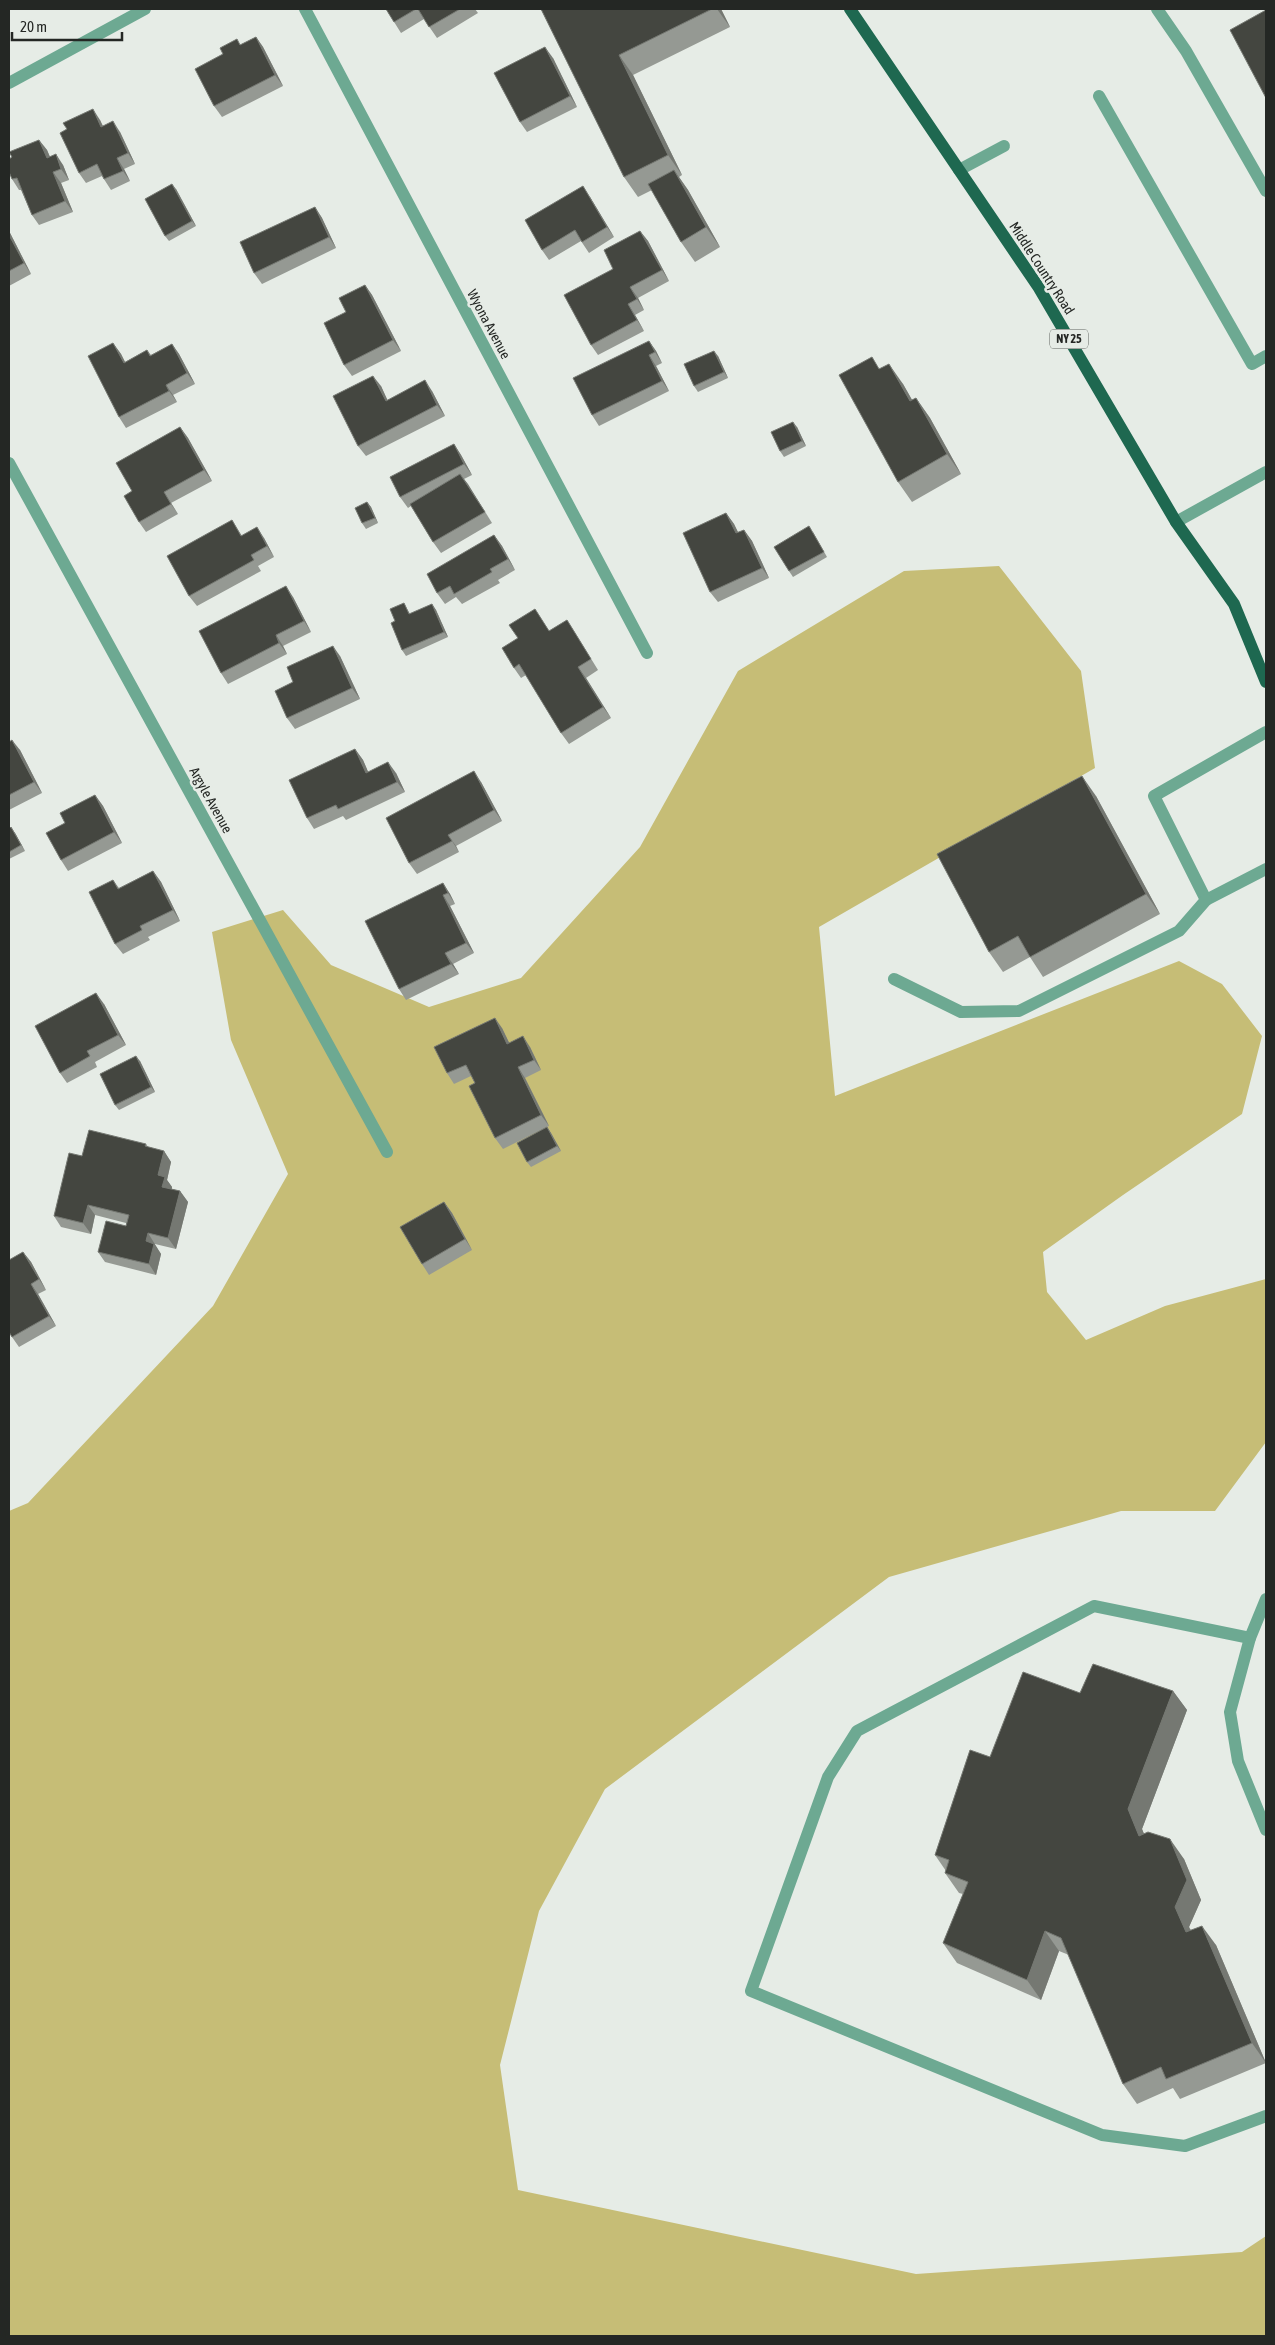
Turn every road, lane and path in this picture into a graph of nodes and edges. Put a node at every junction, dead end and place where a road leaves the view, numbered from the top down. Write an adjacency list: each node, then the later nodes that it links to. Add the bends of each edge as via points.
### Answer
1 (145, 9): 5 (street)
2 (305, 9): 14 (street, Wyona Avenue)
3 (850, 9): 8 (main road, Middle Country Road / NY 25)
4 (1157, 9): 9 (street, via 1186,51)
5 (9, 83)
6 (1099, 96): 10 (street, via 1252,364)
7 (1004, 146): 8 (street)
8 (959, 170): 13 (main road, Middle Country Road / NY 25, via 1039,288)
9 (1266, 191)
10 (1266, 356)
11 (9, 463): 20 (street, Argyle Avenue)
12 (1266, 472): 13 (street)
13 (1176, 522): 15 (main road, Middle Country Road / NY 25, via 1234,604)
14 (646, 653)
15 (1266, 682)
16 (1266, 732): 18 (street, via 1154,796)
17 (1266, 869): 18 (street)
18 (1206, 900): 19 (street, via 1179,931 1019,1011 962,1012)
19 (894, 979)
20 (387, 1152)
21 (1266, 1598): 22 (street)
22 (1250, 1638): 23 (street, via 1230,1712 1238,1761); 24 (street, via 1094,1606 857,1731 828,1777 751,1991 1102,2134 1185,2146)
23 (1266, 1830)
24 (1266, 2116)

